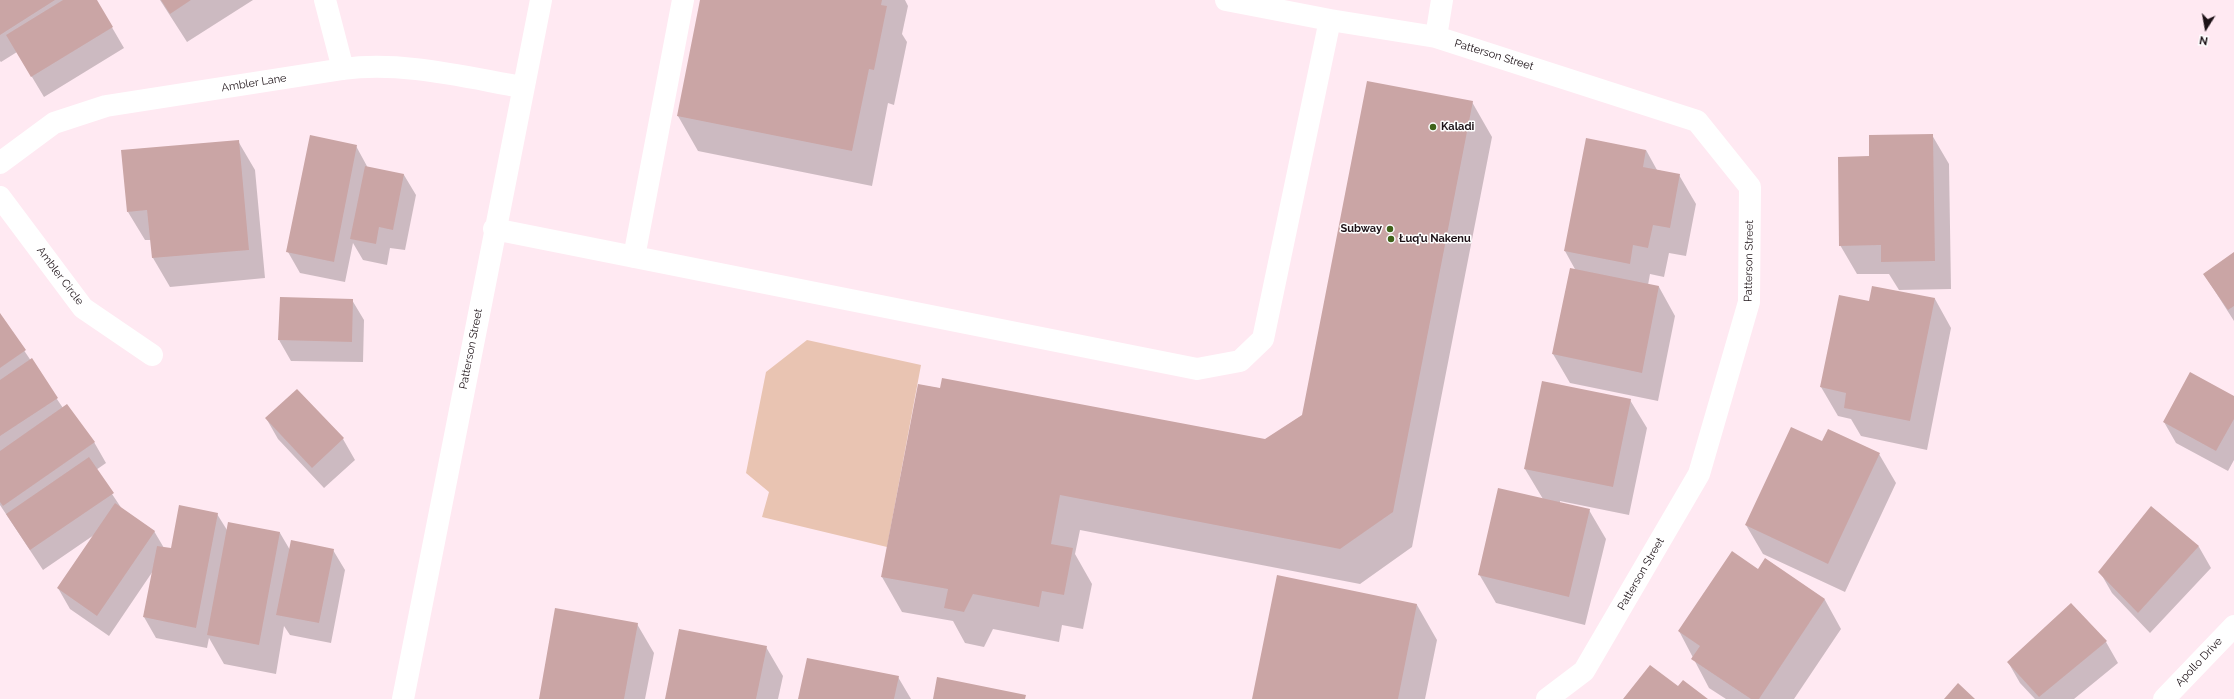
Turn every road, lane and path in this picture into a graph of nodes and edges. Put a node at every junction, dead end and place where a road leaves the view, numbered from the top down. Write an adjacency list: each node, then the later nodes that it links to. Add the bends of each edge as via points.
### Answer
1 (325, 0): 8 (street)
2 (541, 0): 9 (street, Patterson Street)
3 (683, 0): 13 (street)
4 (1226, 0): 6 (street, Patterson Street)
5 (1442, 0): 7 (street)
6 (1330, 20): 7 (street, Patterson Street); 13 (street, via 1263,339 1240,361 1198,369)
7 (1436, 37): 17 (street, Patterson Street, via 1697,121 1750,187 1749,302 1699,474 1584,671)
8 (343, 70): 9 (street, Ambler Lane, via 368,66 448,74); 10 (street, Ambler Lane, via 106,106 54,123)
9 (522, 87): 12 (street, Patterson Street)
10 (0, 163)
11 (0, 197): 14 (street, Ambler Circle, via 83,308)
12 (494, 229): 13 (street); 16 (street, Patterson Street)
13 (634, 257)
14 (152, 355)
15 (2234, 626): 18 (street, Apollo Drive)
16 (404, 699)
17 (1547, 699)
18 (2164, 699)

